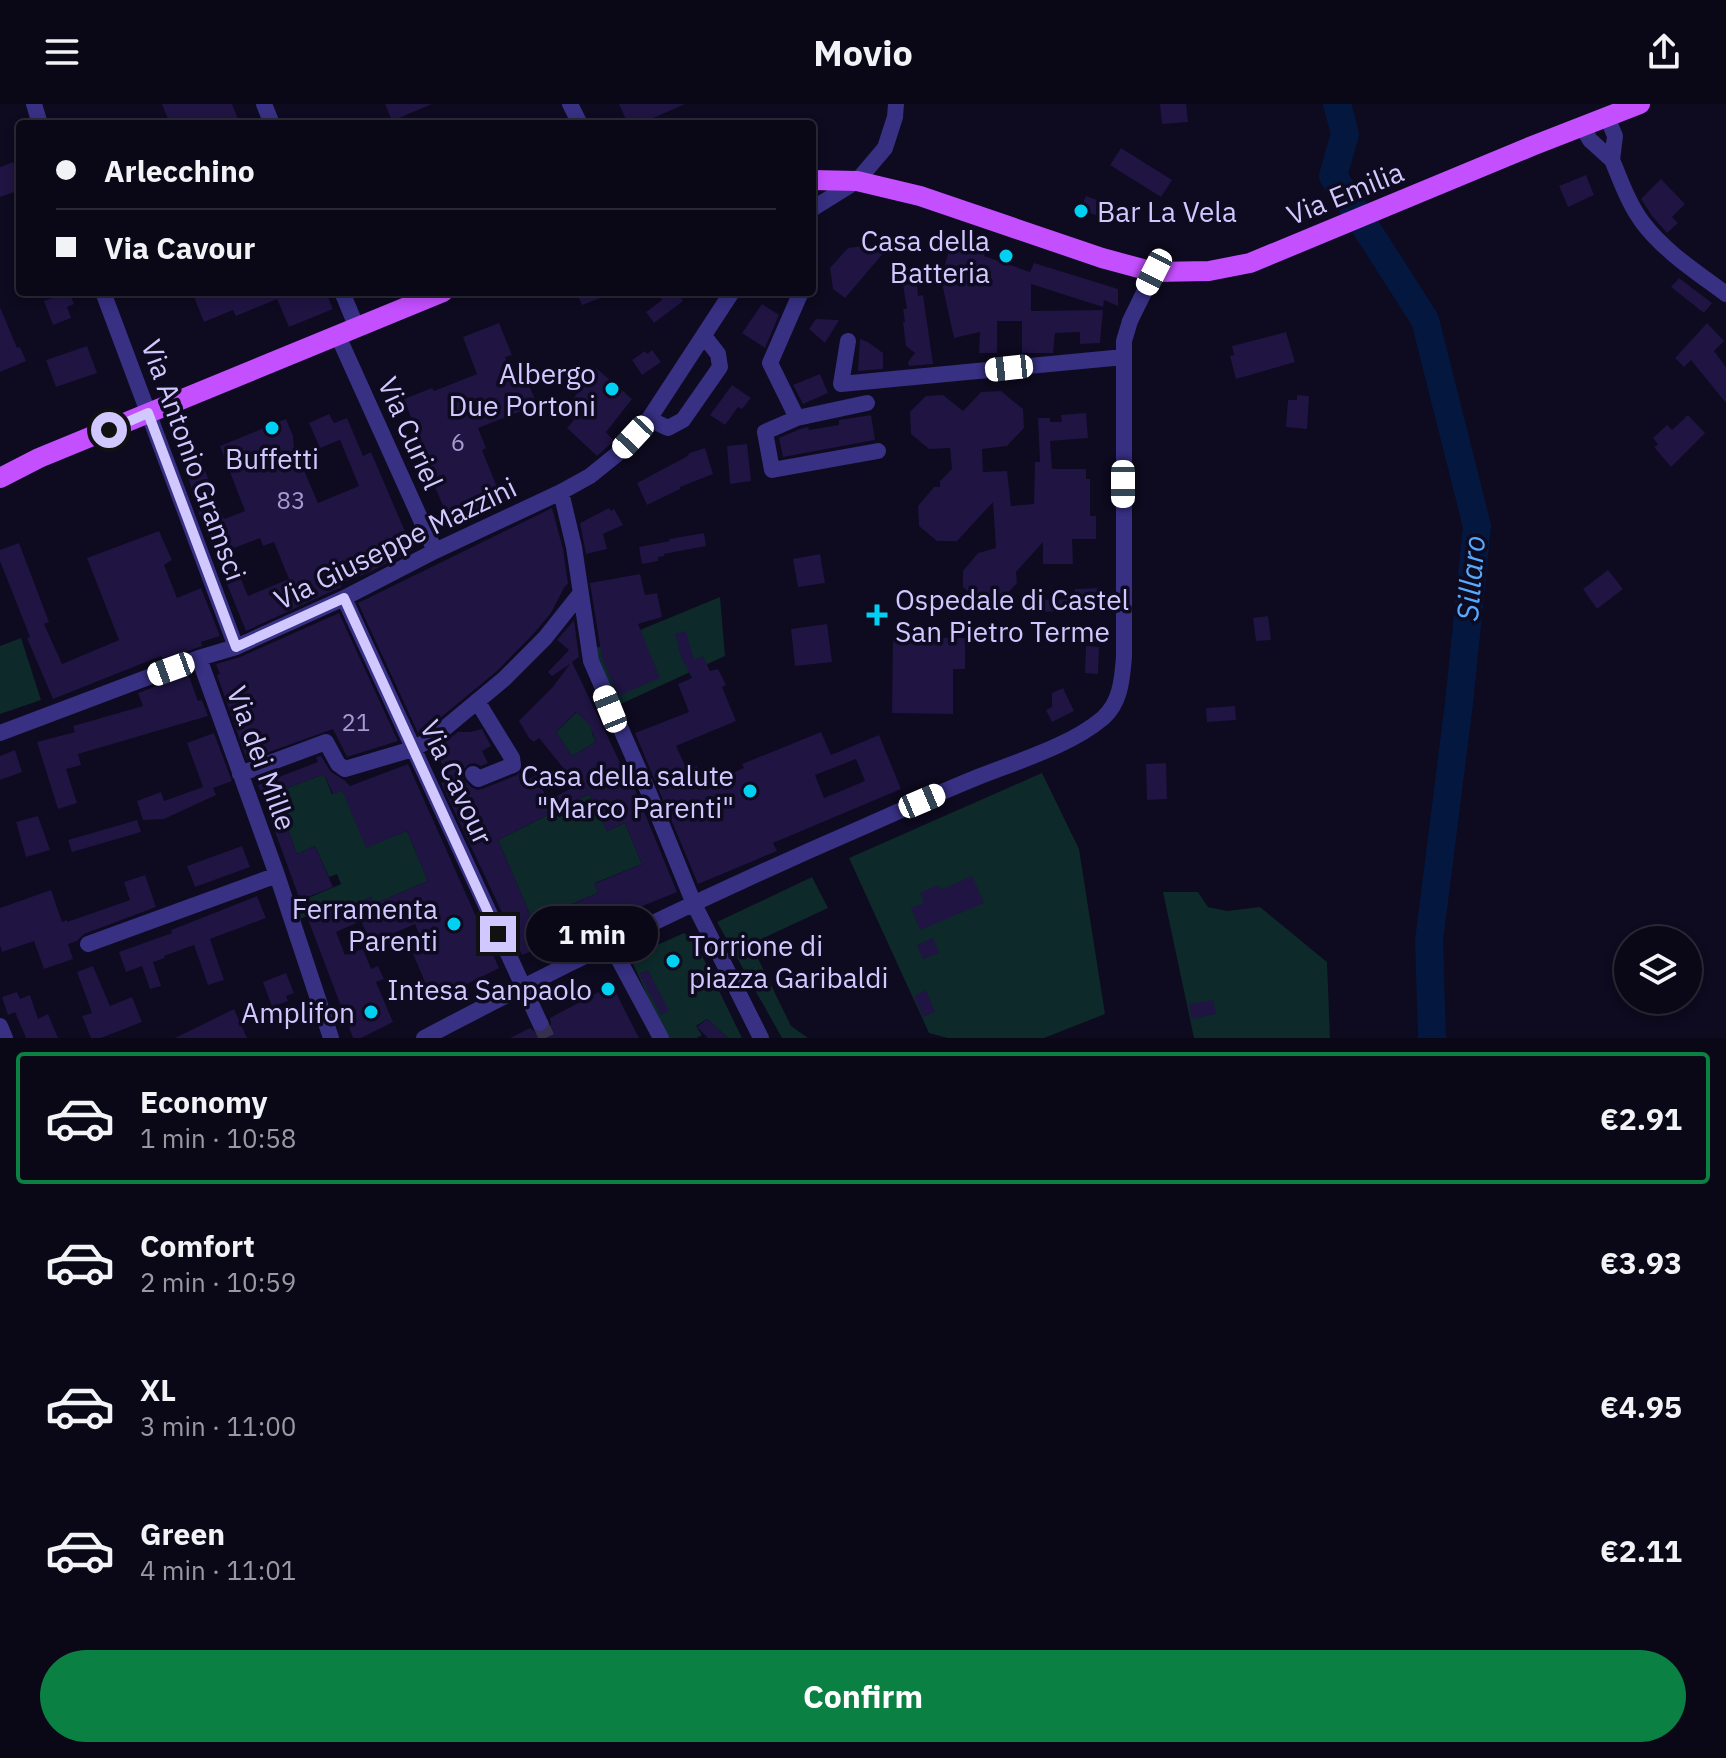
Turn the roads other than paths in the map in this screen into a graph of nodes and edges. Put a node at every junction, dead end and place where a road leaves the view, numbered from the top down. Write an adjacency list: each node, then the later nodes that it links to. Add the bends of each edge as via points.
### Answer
1 (896, 104): 7 (street, via 885,148)
2 (1640, 104): 3 (main road, Via Emilia)
3 (1607, 117): 4 (main road, Via Emilia); 5 (street, via 1615,136)
4 (1582, 126): 5 (street); 9 (main road, Via Emilia, via 1250,263 1209,271)
5 (1612, 160): 10 (street, via 1643,223)
6 (816, 180): 7 (main road, Via Emilia)
7 (857, 181): 8 (street); 9 (main road, Via Emilia, via 920,196)
8 (816, 207)
9 (1154, 272): 19 (street, via 1130,321)
10 (1726, 294)
11 (104, 296): 21 (street, Via Antonio Gramsci)
12 (343, 296): 16 (street, Via Curiel)
13 (434, 296): 16 (main road)
14 (729, 296): 17 (street, Via Giuseppe Mazzini)
15 (799, 296): 22 (street, via 770,363)
16 (348, 332): 21 (main road); 27 (street, Via Curiel)
17 (704, 336): 23 (street, Via Giuseppe Mazzini); 23 (street, via 718,354 720,367 683,420 668,428)
18 (848, 341): 19 (street, via 841,384)
19 (1124, 357): 38 (street, via 1124,657 1112,709 1047,750)
20 (867, 403): 22 (street)
21 (148, 413): 25 (main road); 30 (street, Via Antonio Gramsci)
22 (797, 418): 24 (street, via 765,432 772,470)
23 (649, 419): 26 (street, Via Giuseppe Mazzini, via 616,455)
24 (878, 451)
25 (0, 478)
26 (561, 492): 27 (street, Via Giuseppe Mazzini); 28 (street)
27 (435, 551): 29 (street, Via Giuseppe Mazzini)
28 (580, 594): 32 (street, via 545,638); 38 (street, via 591,661)
29 (344, 598): 30 (street, Via Giuseppe Mazzini); 34 (street, Via Cavour)
30 (236, 647): 31 (street, Via Giuseppe Mazzini)
31 (199, 658): 33 (street, Via Giuseppe Mazzini); 35 (street, Via dei Mille)
32 (477, 701): 34 (street); 36 (street, via 513,765 478,779)
33 (0, 733)
34 (413, 749): 35 (street, via 345,769 326,742); 41 (street, Via Cavour)
35 (240, 774): 37 (street, Via dei Mille)
36 (473, 774)
37 (277, 875): 39 (street, Via dei Mille); 46 (street, Via dei Mille)
38 (694, 904): 40 (street); 49 (street)
39 (88, 944)
40 (611, 945): 41 (street); 48 (street)
41 (522, 987): 42 (street, Via Cavour); 44 (street)
42 (540, 1023)
43 (0, 1026): 45 (street)
44 (450, 1032): 47 (street)
45 (5, 1038)
46 (331, 1038)
47 (424, 1038)
48 (661, 1038)
49 (761, 1038)

